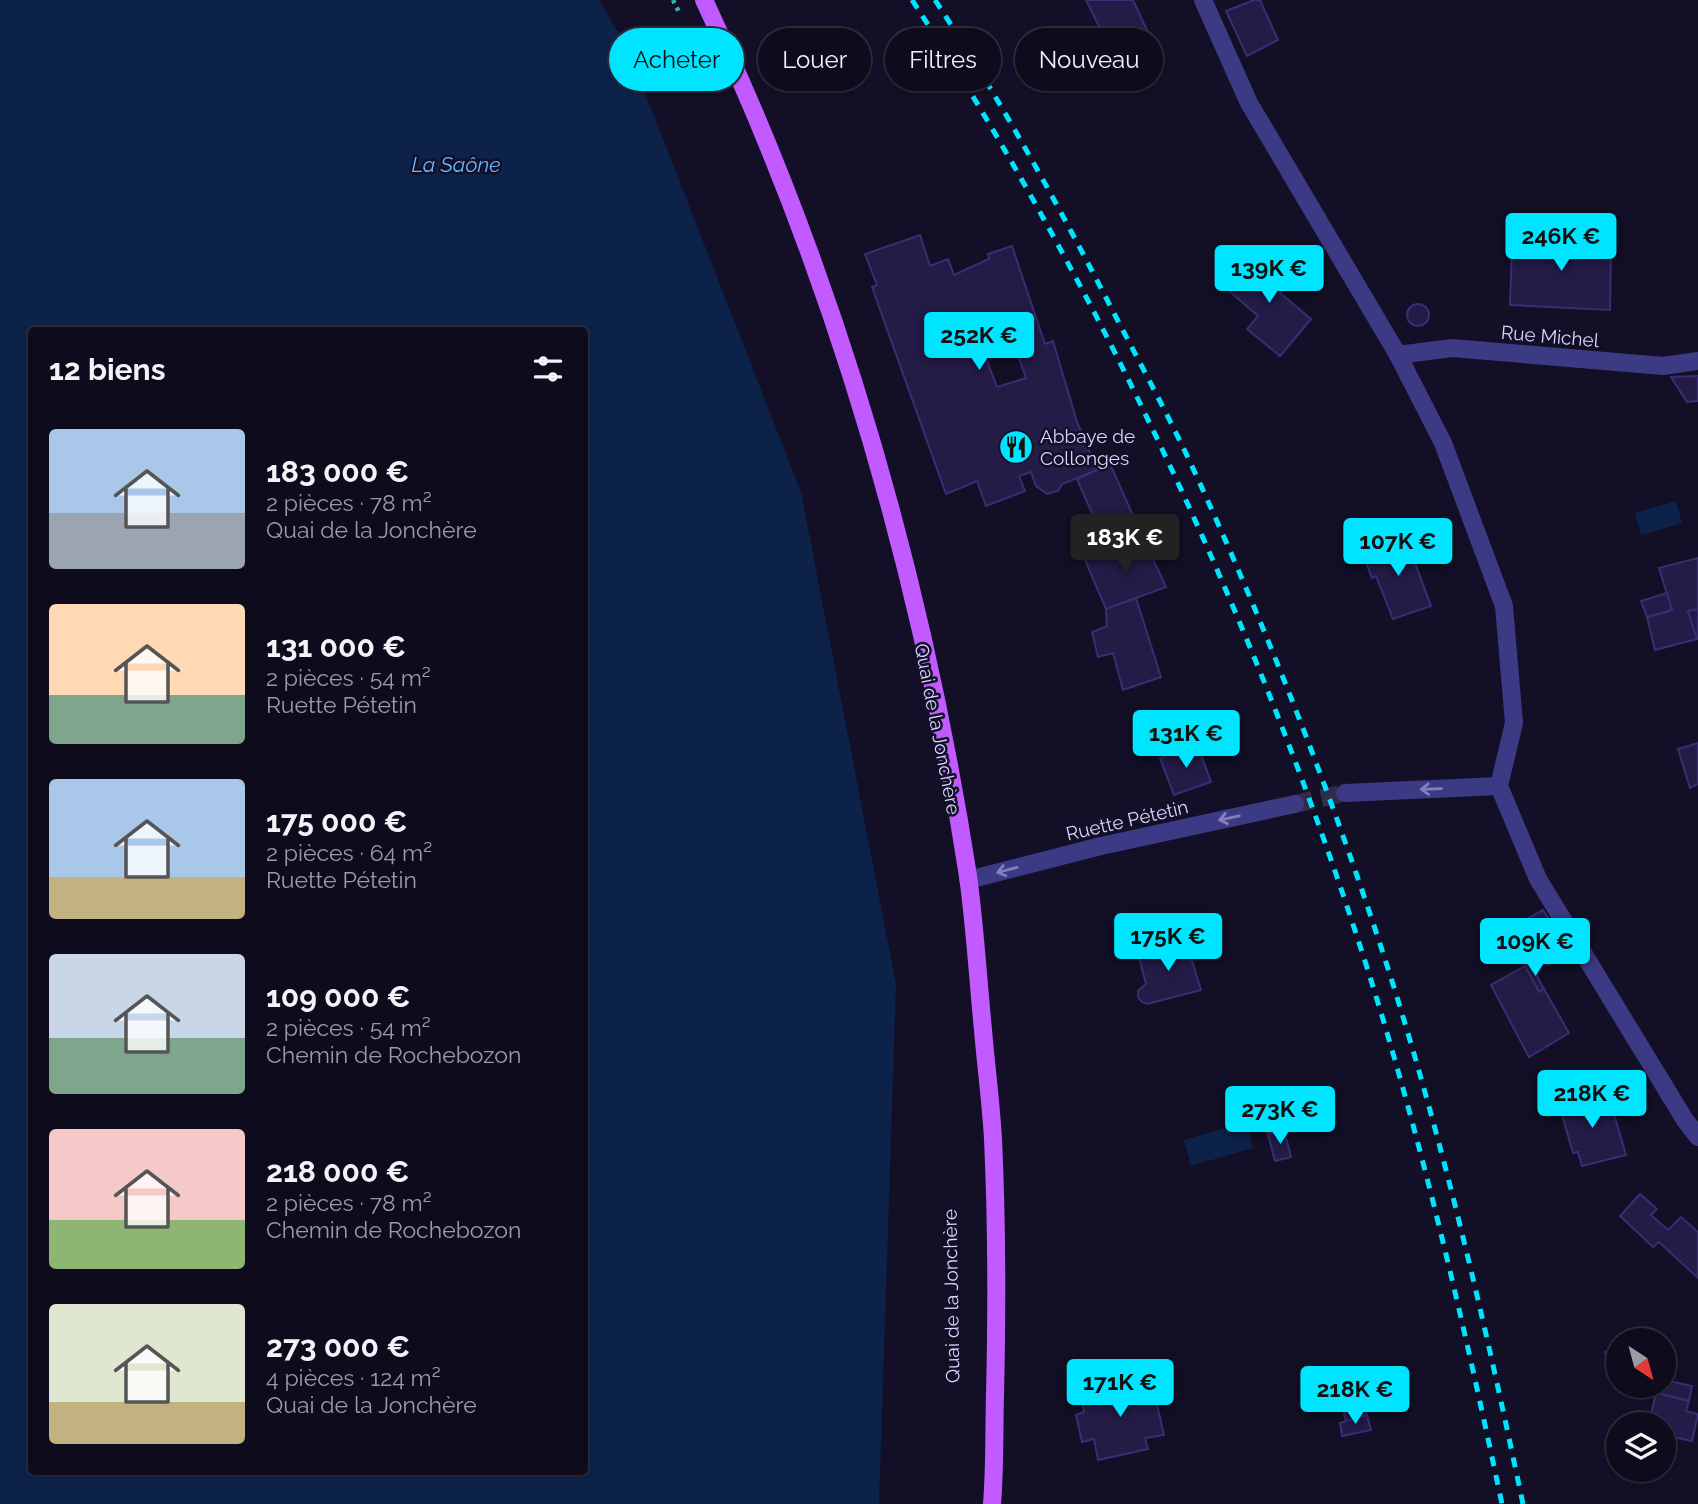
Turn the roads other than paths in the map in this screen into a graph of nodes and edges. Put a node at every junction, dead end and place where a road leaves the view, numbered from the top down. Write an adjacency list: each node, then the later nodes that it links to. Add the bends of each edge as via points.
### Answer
1 (704, 0): 8 (main road, Quai de la Jonchère, via 815,269 890,502 923,633)
2 (1203, 0): 3 (street, via 1250,103)
3 (1398, 355): 4 (street, Rue Michel, via 1452,348 1663,366); 5 (street, via 1444,443 1504,606 1514,723)
4 (1698, 362)
5 (1499, 786): 6 (street, one-way to 6); 9 (street, via 1538,879)
6 (1345, 793)
7 (1295, 804): 8 (street, Ruette Pétetin, one-way to 8)
8 (968, 880): 10 (main road, Quai de la Jonchère, via 993,1136 998,1301)
9 (1698, 1137)
10 (992, 1504)

